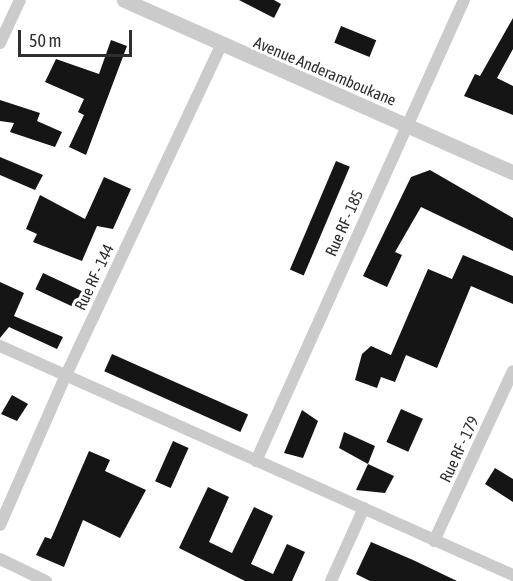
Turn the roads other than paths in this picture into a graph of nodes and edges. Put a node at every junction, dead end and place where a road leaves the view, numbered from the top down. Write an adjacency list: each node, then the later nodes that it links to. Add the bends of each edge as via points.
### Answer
1 (20, 0): 4 (street)
2 (124, 0): 5 (street, Avenue Anderamboukane)
3 (464, 0): 6 (street, Rue RF - 185)
4 (0, 43)
5 (221, 45): 6 (street, Avenue Anderamboukane); 10 (street, Rue RF - 144)
6 (406, 125): 7 (street, Avenue Anderamboukane); 11 (street, Rue RF - 185)
7 (513, 172)
8 (0, 346): 10 (street)
9 (513, 371): 14 (street, Rue RF - 179)
10 (66, 375): 11 (street); 13 (street, Rue RF - 144)
11 (256, 461): 12 (street)
12 (364, 508): 14 (street); 18 (street)
13 (0, 525)
14 (434, 541): 16 (street)
15 (0, 559): 17 (street)
16 (513, 575)
17 (46, 581)
18 (331, 581)

